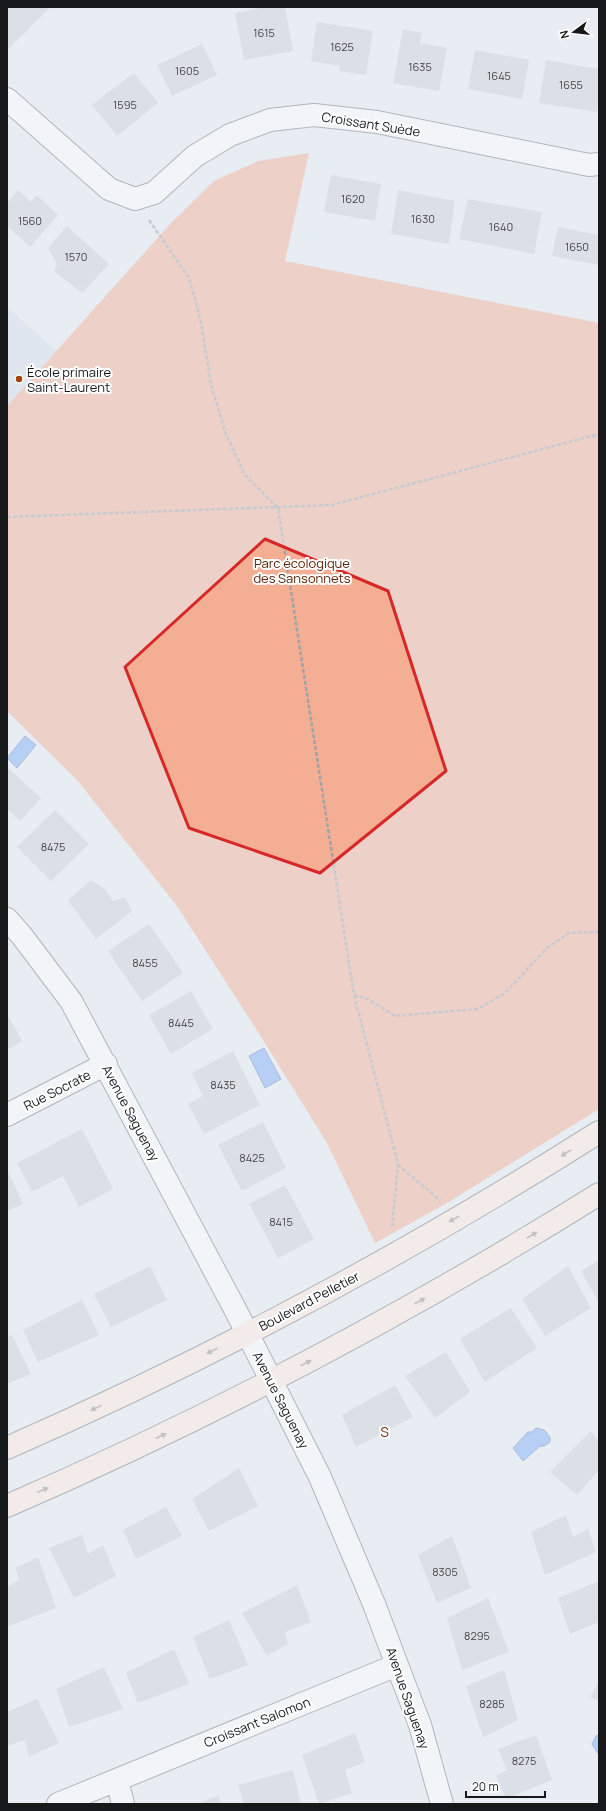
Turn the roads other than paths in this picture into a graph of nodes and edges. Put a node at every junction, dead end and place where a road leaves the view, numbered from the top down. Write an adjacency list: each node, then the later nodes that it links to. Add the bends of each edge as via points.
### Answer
1 (7, 99): 2 (street, Croissant Suède, via 109,189 135,199 154,192 195,156 230,136 270,120 314,115 376,122 589,165)
2 (599, 164)
3 (7, 919): 4 (street, Avenue Saguenay, via 71,1001)
4 (106, 1064): 5 (street, Rue Socrate); 8 (street, Avenue Saguenay)
5 (7, 1115)
6 (599, 1132): 8 (street, Boulevard Pelletier, one-way to 8, via 399,1251 296,1309)
7 (599, 1194): 9 (street, one-way to 7, via 433,1294)
8 (247, 1333): 9 (street, Avenue Saguenay); 10 (street, Boulevard Pelletier, one-way to 10, via 90,1411)
9 (272, 1382): 11 (street, one-way to 9, via 138,1447); 12 (street, Avenue Saguenay, via 320,1476)
10 (7, 1448)
11 (7, 1506)
12 (397, 1665): 13 (street, Croissant Salomon); 16 (street, Avenue Saguenay, via 420,1725)
13 (117, 1780): 14 (street, Croissant Salomon); 15 (street)
14 (58, 1804)
15 (123, 1804)
16 (442, 1804)

